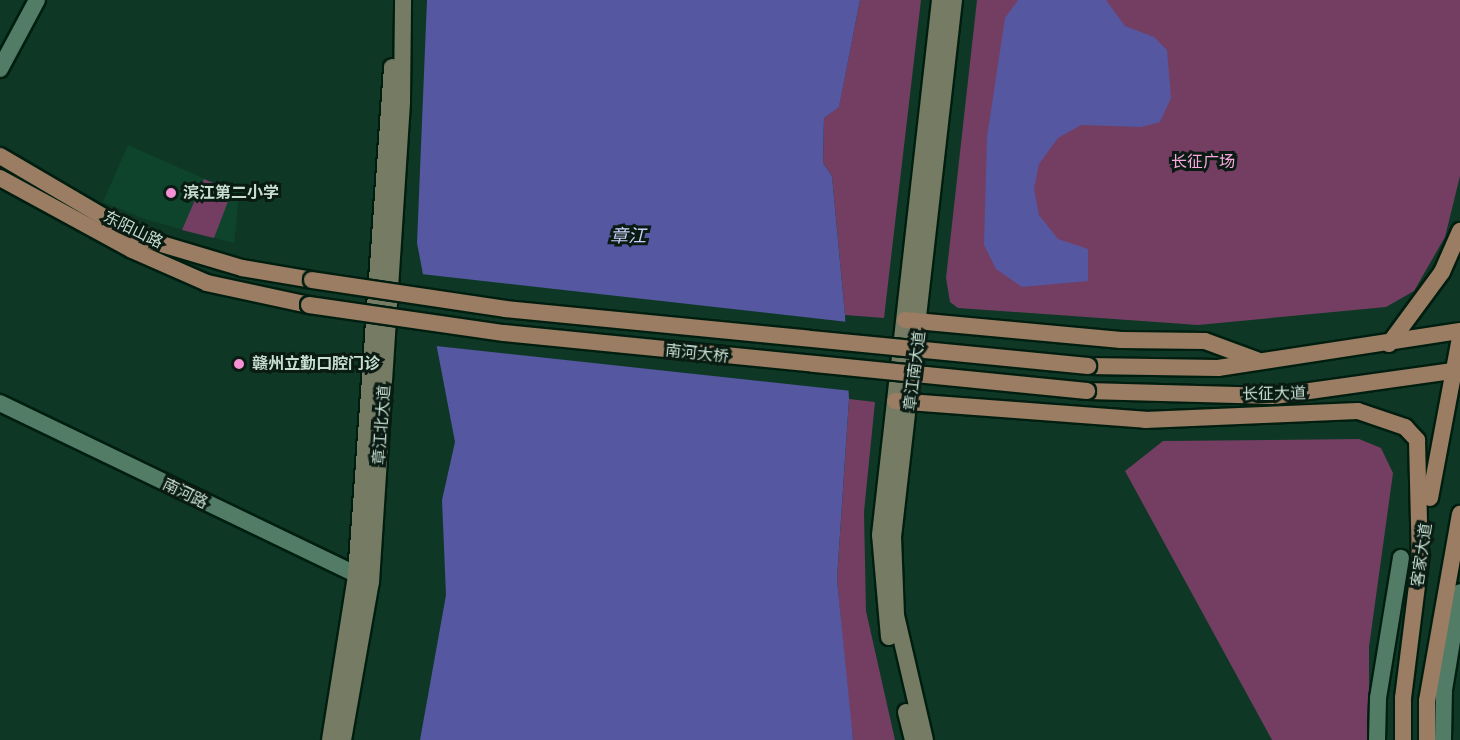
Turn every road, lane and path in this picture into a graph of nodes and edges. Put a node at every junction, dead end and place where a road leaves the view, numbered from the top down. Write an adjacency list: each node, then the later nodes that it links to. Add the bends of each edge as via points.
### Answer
1 (37, 0): 6 (street)
2 (392, 0): 31 (main road, 章江北大道, via 390,107)
3 (403, 0): 31 (main road, 章江北大道, via 402,101)
4 (940, 0): 12 (main road, 章江南大道)
5 (954, 0): 23 (main road, 章江南大道)
6 (0, 69)
7 (0, 156): 10 (main road, 东阳山路, via 138,237 242,268)
8 (0, 178): 11 (main road, 东阳山路, via 132,250 207,284)
9 (1460, 231): 15 (main road, via 1442,272)
10 (312, 280): 17 (main road, 南河大桥, bridge, via 505,309)
11 (309, 305): 20 (main road, 南河大桥, bridge, via 527,335)
12 (905, 320): 16 (main road, via 1121,340 1205,341); 23 (main road, 章江南大道)
13 (1460, 330): 15 (main road, 长征大道)
14 (1460, 338): 18 (main road, 客家大道)
15 (1389, 344): 16 (main road, 长征大道)
16 (1258, 360): 17 (main road, 长征大道, via 1197,369)
17 (1088, 366)
18 (1457, 370): 19 (main road, 长征大道); 29 (main road, 客家大道)
19 (1337, 389): 21 (main road, 长征大道, via 1274,396); 24 (main road)
20 (1086, 391): 21 (main road, 长征大道)
21 (1202, 394): 25 (main road)
22 (0, 402): 31 (street, 南河路)
23 (903, 402): 25 (main road, via 1121,419); 35 (main road, 章江南大道, via 880,535 884,615); 36 (main road, 章江南大道, via 893,537 896,615)
24 (1302, 415): 25 (main road); 29 (main road, via 1351,410 1413,433 1421,461)
25 (1254, 418)
26 (1460, 514): 30 (main road, 客家大道)
27 (1460, 548): 30 (main road)
28 (1401, 558): 37 (street, via 1378,698)
29 (1420, 562): 38 (main road, 客家大道, via 1402,698)
30 (1449, 571): 39 (main road, 客家大道, via 1427,701)
31 (363, 579): 33 (main road, 章江北大道); 34 (main road, 章江北大道)
32 (1460, 592): 40 (street, via 1444,690)
33 (330, 740)
34 (343, 740)
35 (913, 740)
36 (925, 740)
37 (1377, 740)
38 (1403, 740)
39 (1427, 740)
40 (1443, 740)

